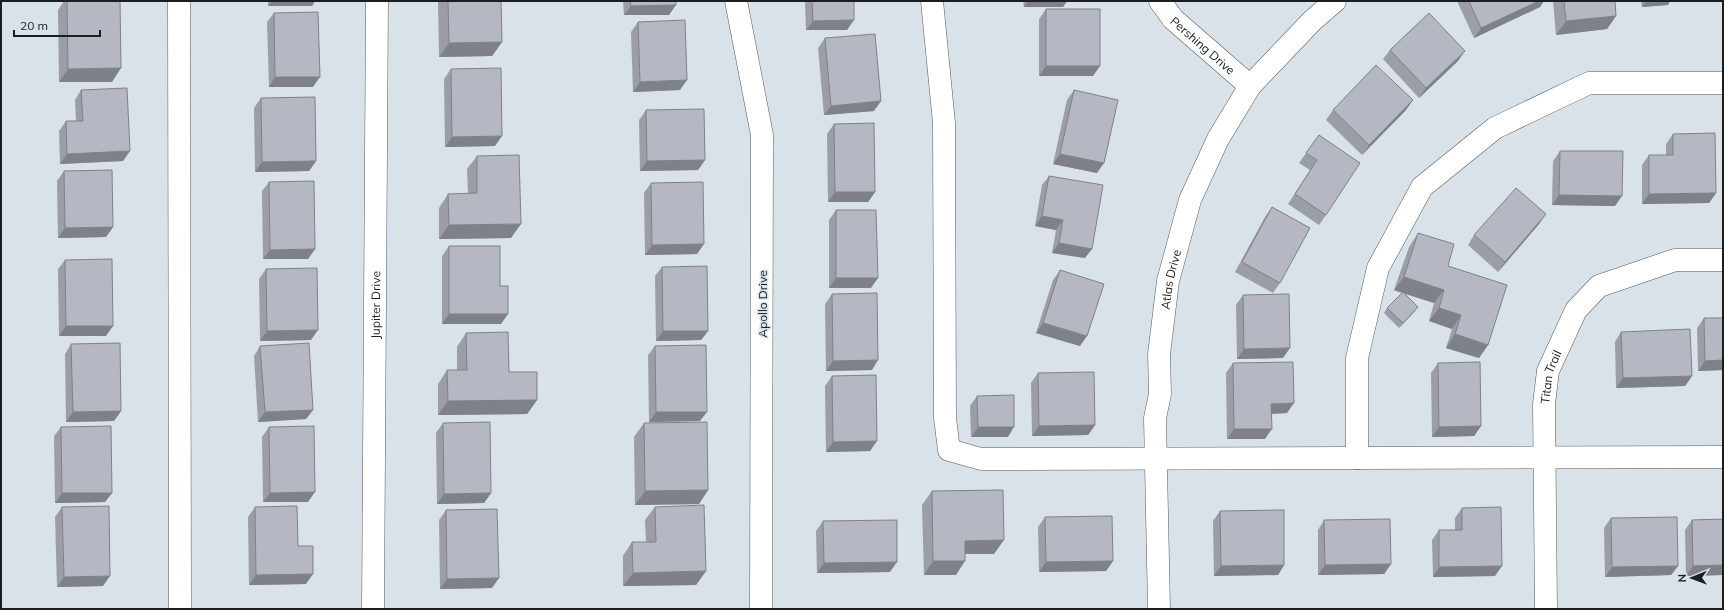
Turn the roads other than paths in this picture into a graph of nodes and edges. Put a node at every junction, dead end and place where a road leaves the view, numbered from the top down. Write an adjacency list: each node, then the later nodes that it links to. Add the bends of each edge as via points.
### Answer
1 (179, 1): 14 (street)
2 (378, 1): 15 (street, Jupiter Drive)
3 (736, 1): 16 (street, Apollo Drive, via 762,135)
4 (932, 1): 11 (street, via 944,123 945,418 949,450 981,459)
5 (1160, 1): 8 (street, Pershing Drive, via 1173,19)
6 (1334, 1): 8 (street, Atlas Drive)
7 (1723, 83): 12 (street, via 1589,83 1495,128 1422,187 1378,268 1357,358)
8 (1250, 86): 11 (street, Atlas Drive, via 1218,139 1190,200 1168,281 1159,354 1160,394 1155,418)
9 (1723, 260): 13 (street, Titan Trail, via 1676,260 1599,286 1576,310 1548,371 1544,404)
10 (1723, 457): 13 (street)
11 (1156, 458): 12 (street); 17 (street, Atlas Drive)
12 (1357, 458): 13 (street)
13 (1545, 458): 18 (street, Titan Trail)
14 (180, 609)
15 (373, 609)
16 (761, 609)
17 (1159, 609)
18 (1546, 609)

